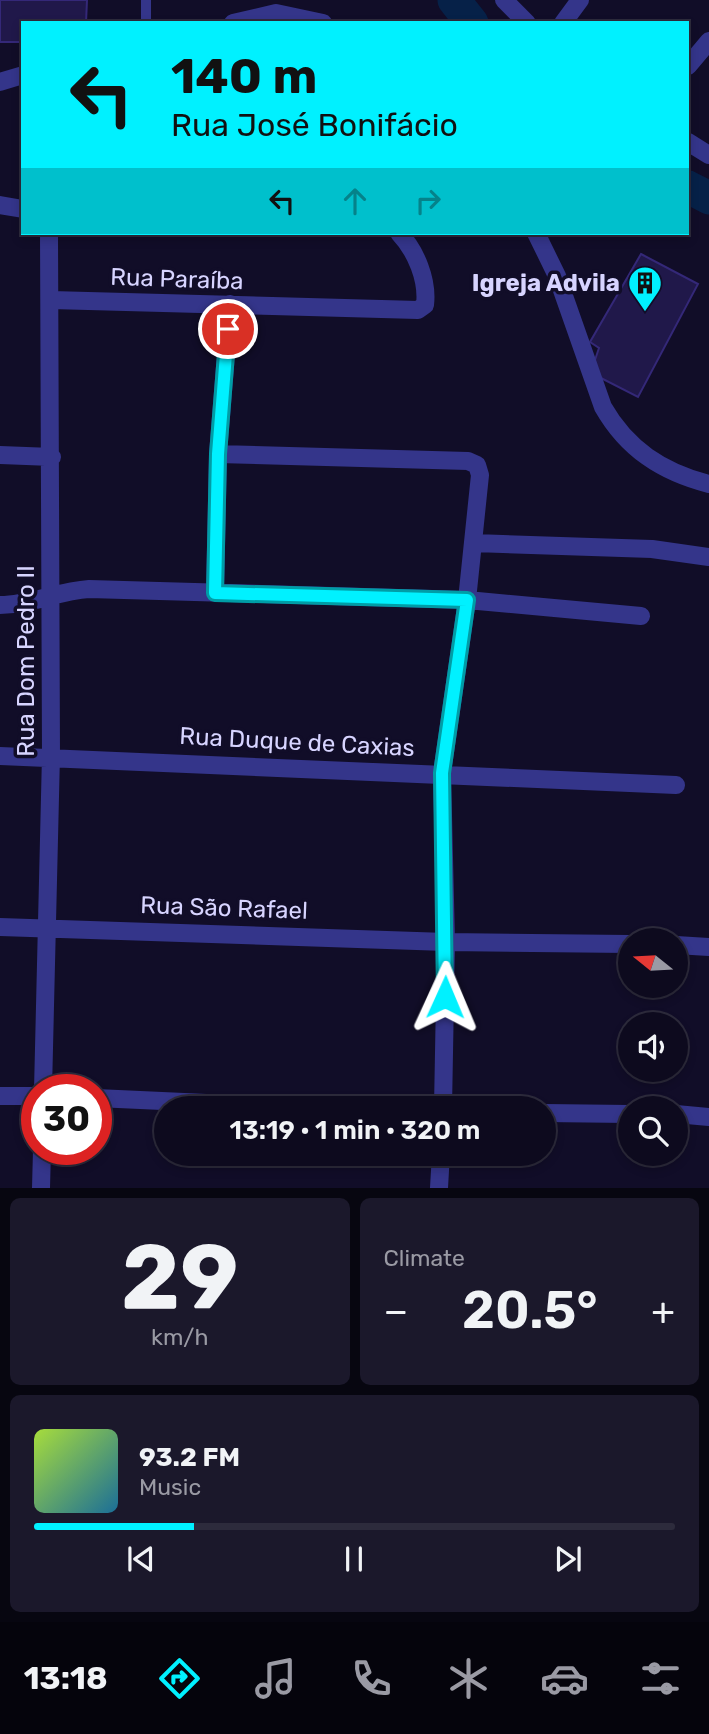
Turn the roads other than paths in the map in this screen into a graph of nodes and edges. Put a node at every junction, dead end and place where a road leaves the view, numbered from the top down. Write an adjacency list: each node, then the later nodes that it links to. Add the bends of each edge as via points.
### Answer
1 (146, 0): 4 (lane)
2 (504, 0): 7 (street)
3 (580, 0): 8 (street)
4 (146, 21)
5 (242, 21): 6 (street, via 276,13)
6 (314, 21)
7 (525, 21)
8 (564, 21)
9 (709, 41): 10 (street)
10 (689, 65)
11 (21, 76): 12 (street)
12 (0, 82)
13 (689, 143): 14 (street)
14 (709, 155)
15 (0, 205): 16 (street)
16 (21, 209)
17 (49, 235): 20 (street, Rua Dom Pedro II)
18 (400, 235): 21 (street, Rua Paraíba, via 416,256 426,295 425,305 418,310)
19 (537, 235): 25 (street, via 614,427 656,463)
20 (51, 300): 21 (street, Rua Paraíba); 24 (street, Rua Dom Pedro II)
21 (229, 304): 22 (street)
22 (218, 454): 26 (street, via 468,461 477,465 480,475); 28 (street)
23 (0, 455): 24 (street)
24 (52, 457): 29 (street, Rua Dom Pedro II)
25 (709, 484)
26 (474, 543): 27 (street, via 652,549); 30 (street)
27 (709, 557)
28 (215, 593): 29 (street, via 89,590); 30 (street)
29 (50, 596): 31 (street, via 23,605); 34 (street, Rua Dom Pedro II)
30 (467, 600): 32 (street); 35 (street)
31 (0, 605)
32 (641, 616)
33 (0, 755): 34 (street, Rua Duque de Caxias)
34 (51, 755): 35 (street, Rua Duque de Caxias); 37 (street, Rua Dom Pedro II)
35 (442, 773): 36 (street, Rua Duque de Caxias); 39 (street)
36 (676, 785)
37 (48, 926): 38 (street, Rua São Rafael); 39 (street, Rua São Rafael); 43 (street, Rua Dom Pedro II)
38 (0, 927)
39 (446, 942): 40 (street, Rua São Rafael); 45 (street)
40 (618, 944)
41 (688, 946): 42 (street)
42 (709, 947)
43 (43, 1074)
44 (21, 1096): 46 (street)
45 (443, 1096)
46 (0, 1097)
47 (112, 1099): 48 (street)
48 (154, 1101)
49 (556, 1114): 50 (street)
50 (618, 1114)
51 (688, 1115): 52 (street)
52 (709, 1117)
53 (42, 1165): 55 (street)
54 (440, 1166): 56 (street)
55 (41, 1188)
56 (439, 1188)

